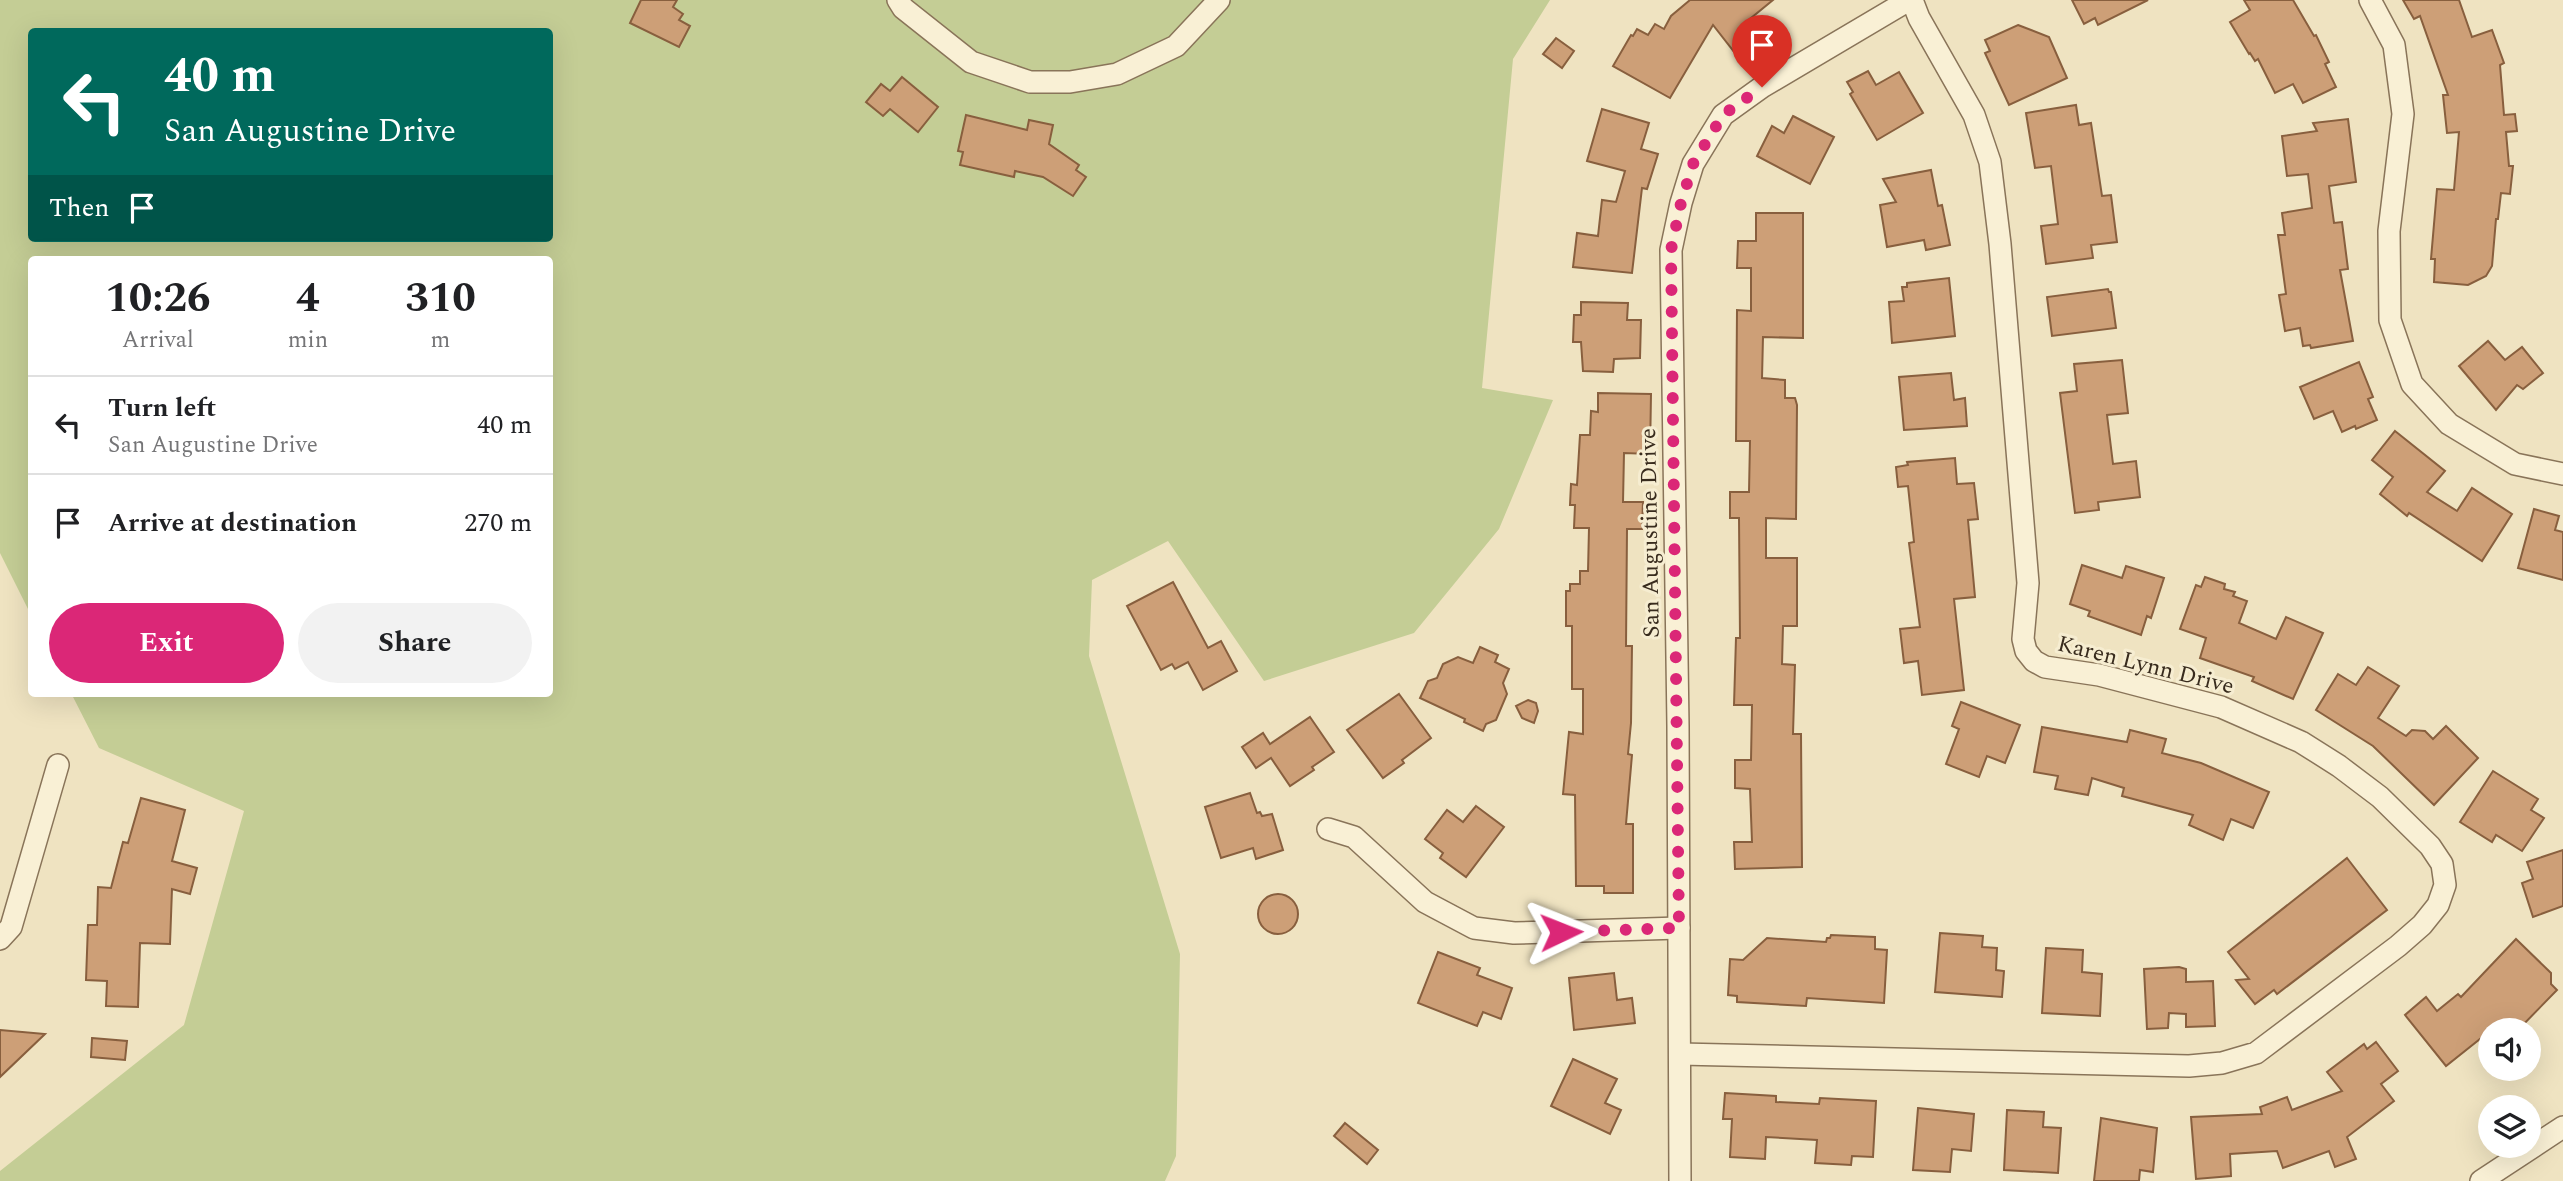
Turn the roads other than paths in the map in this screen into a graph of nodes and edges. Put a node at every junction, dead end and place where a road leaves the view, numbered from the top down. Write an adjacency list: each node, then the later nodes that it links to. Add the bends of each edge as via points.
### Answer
1 (898, 0): 2 (street, via 971,62 1030,82 1070,82 1117,74 1176,46)
2 (1219, 0)
3 (1910, 0): 8 (street, San Augustine Drive, via 1723,115 1693,164 1681,203 1671,250); 10 (street, Karen Lynn Drive, via 1974,114 1990,162 2028,583 2026,651 2045,667 2099,674 2221,707 2301,742 2380,797 2430,846 2442,864 2445,886 2438,905 2398,946 2256,1053 2222,1063 2189,1066)
4 (2370, 0): 5 (street, via 2394,45 2403,114 2389,231 2390,320 2412,384 2449,424 2515,464)
5 (2563, 474)
6 (58, 765): 9 (street, via 11,927)
7 (1328, 829): 8 (street, via 1354,837 1425,902 1474,928 1514,933)
8 (1679, 928): 10 (street, San Augustine Drive)
9 (0, 939)
10 (1680, 1054): 12 (street, San Augustine Drive)
11 (2563, 1127): 13 (street)
12 (1680, 1181)
13 (2481, 1181)

